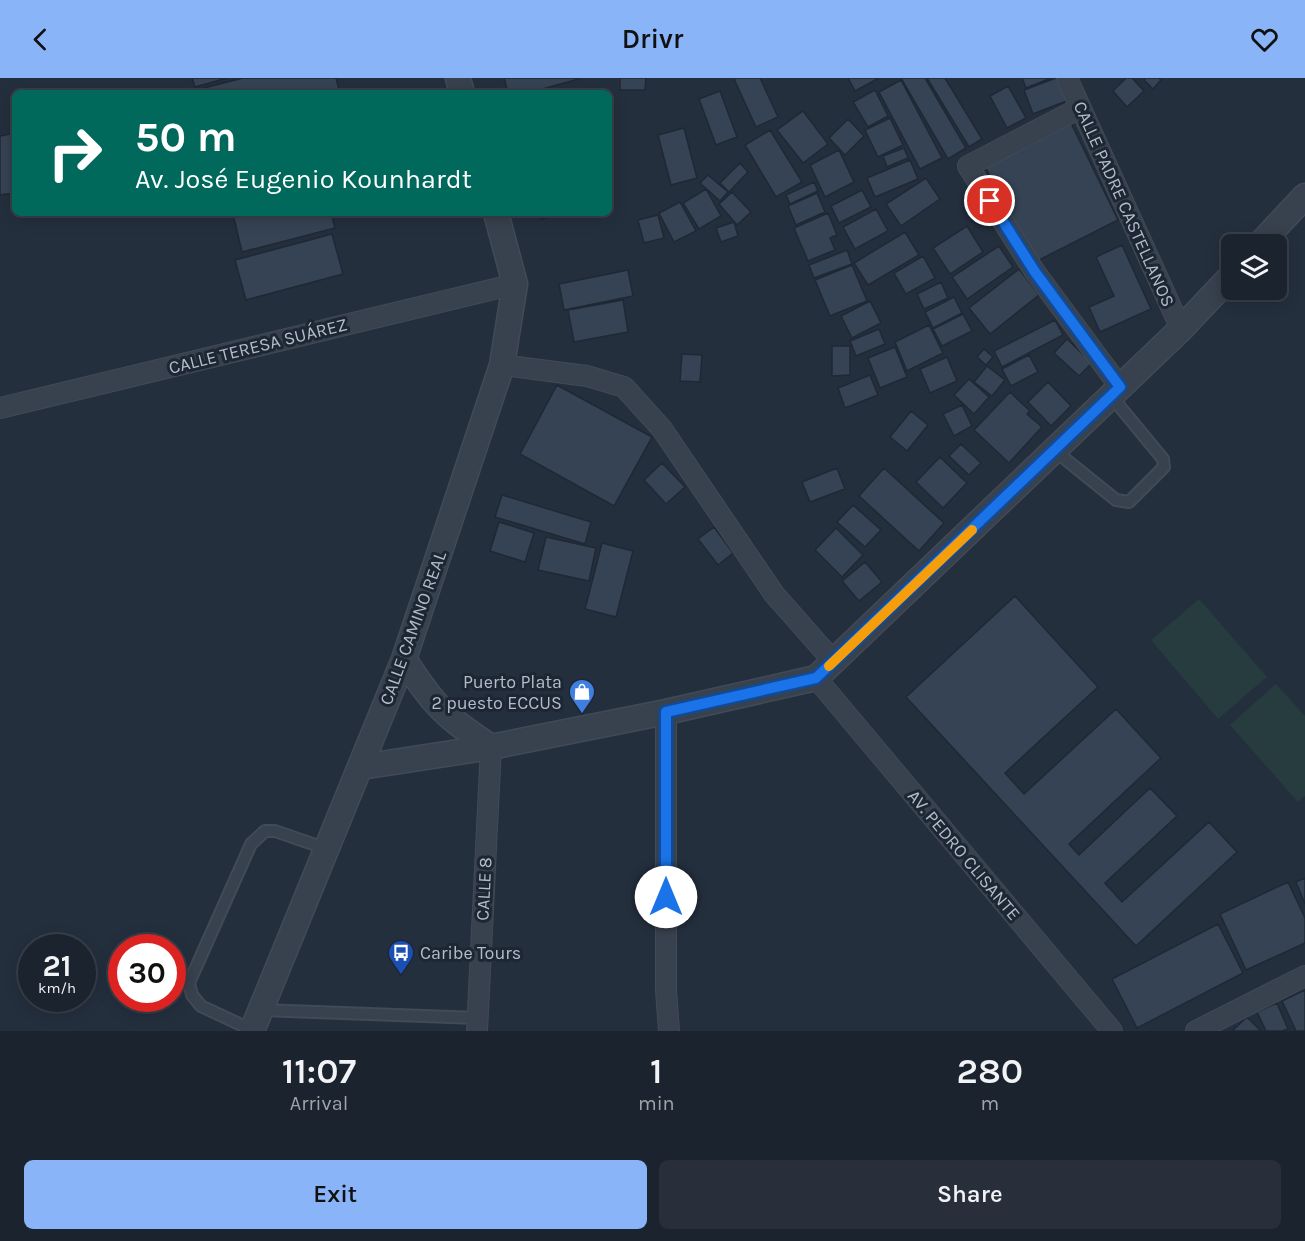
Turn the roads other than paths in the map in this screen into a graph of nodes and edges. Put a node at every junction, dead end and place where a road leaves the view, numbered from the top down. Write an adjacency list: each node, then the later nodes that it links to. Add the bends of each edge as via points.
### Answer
1 (1067, 78): 2 (street, CALLE PADRE CASTELLANOS)
2 (1080, 108): 8 (street, CALLE PADRE CASTELLANOS); 10 (street, via 968,166)
3 (1305, 196): 5 (street)
4 (497, 216): 6 (street, CALLE CAMINO REAL)
5 (1269, 234)
6 (515, 284): 9 (street, CALLE CAMINO REAL); 11 (street, CALLE TERESA SUÁREZ)
7 (1221, 287): 8 (street)
8 (1181, 329): 10 (street)
9 (502, 366): 13 (street, CALLE CAMINO REAL); 14 (street, via 587,376 624,387 662,429 774,594)
10 (1116, 392): 12 (street); 12 (lane, via 1163,459 1164,467 1129,502 1116,500)
11 (0, 408)
12 (1054, 450): 14 (street)
13 (404, 659): 17 (street, via 442,709); 18 (street, CALLE CAMINO REAL)
14 (834, 662): 15 (street)
15 (816, 678): 16 (street); 24 (street, AV. PEDRO CLISANTE)
16 (666, 712): 17 (street); 23 (street)
17 (491, 747): 18 (street); 22 (street, CALLE 8)
18 (361, 767): 19 (street, CALLE CAMINO REAL)
19 (327, 849): 21 (street, CALLE CAMINO REAL); 21 (lane, via 275,831 265,831 251,844 189,983 201,1006)
20 (1305, 976): 25 (street)
21 (255, 1024): 22 (lane)
22 (478, 1024)
23 (669, 1031)
24 (1112, 1031)
25 (1196, 1031)

